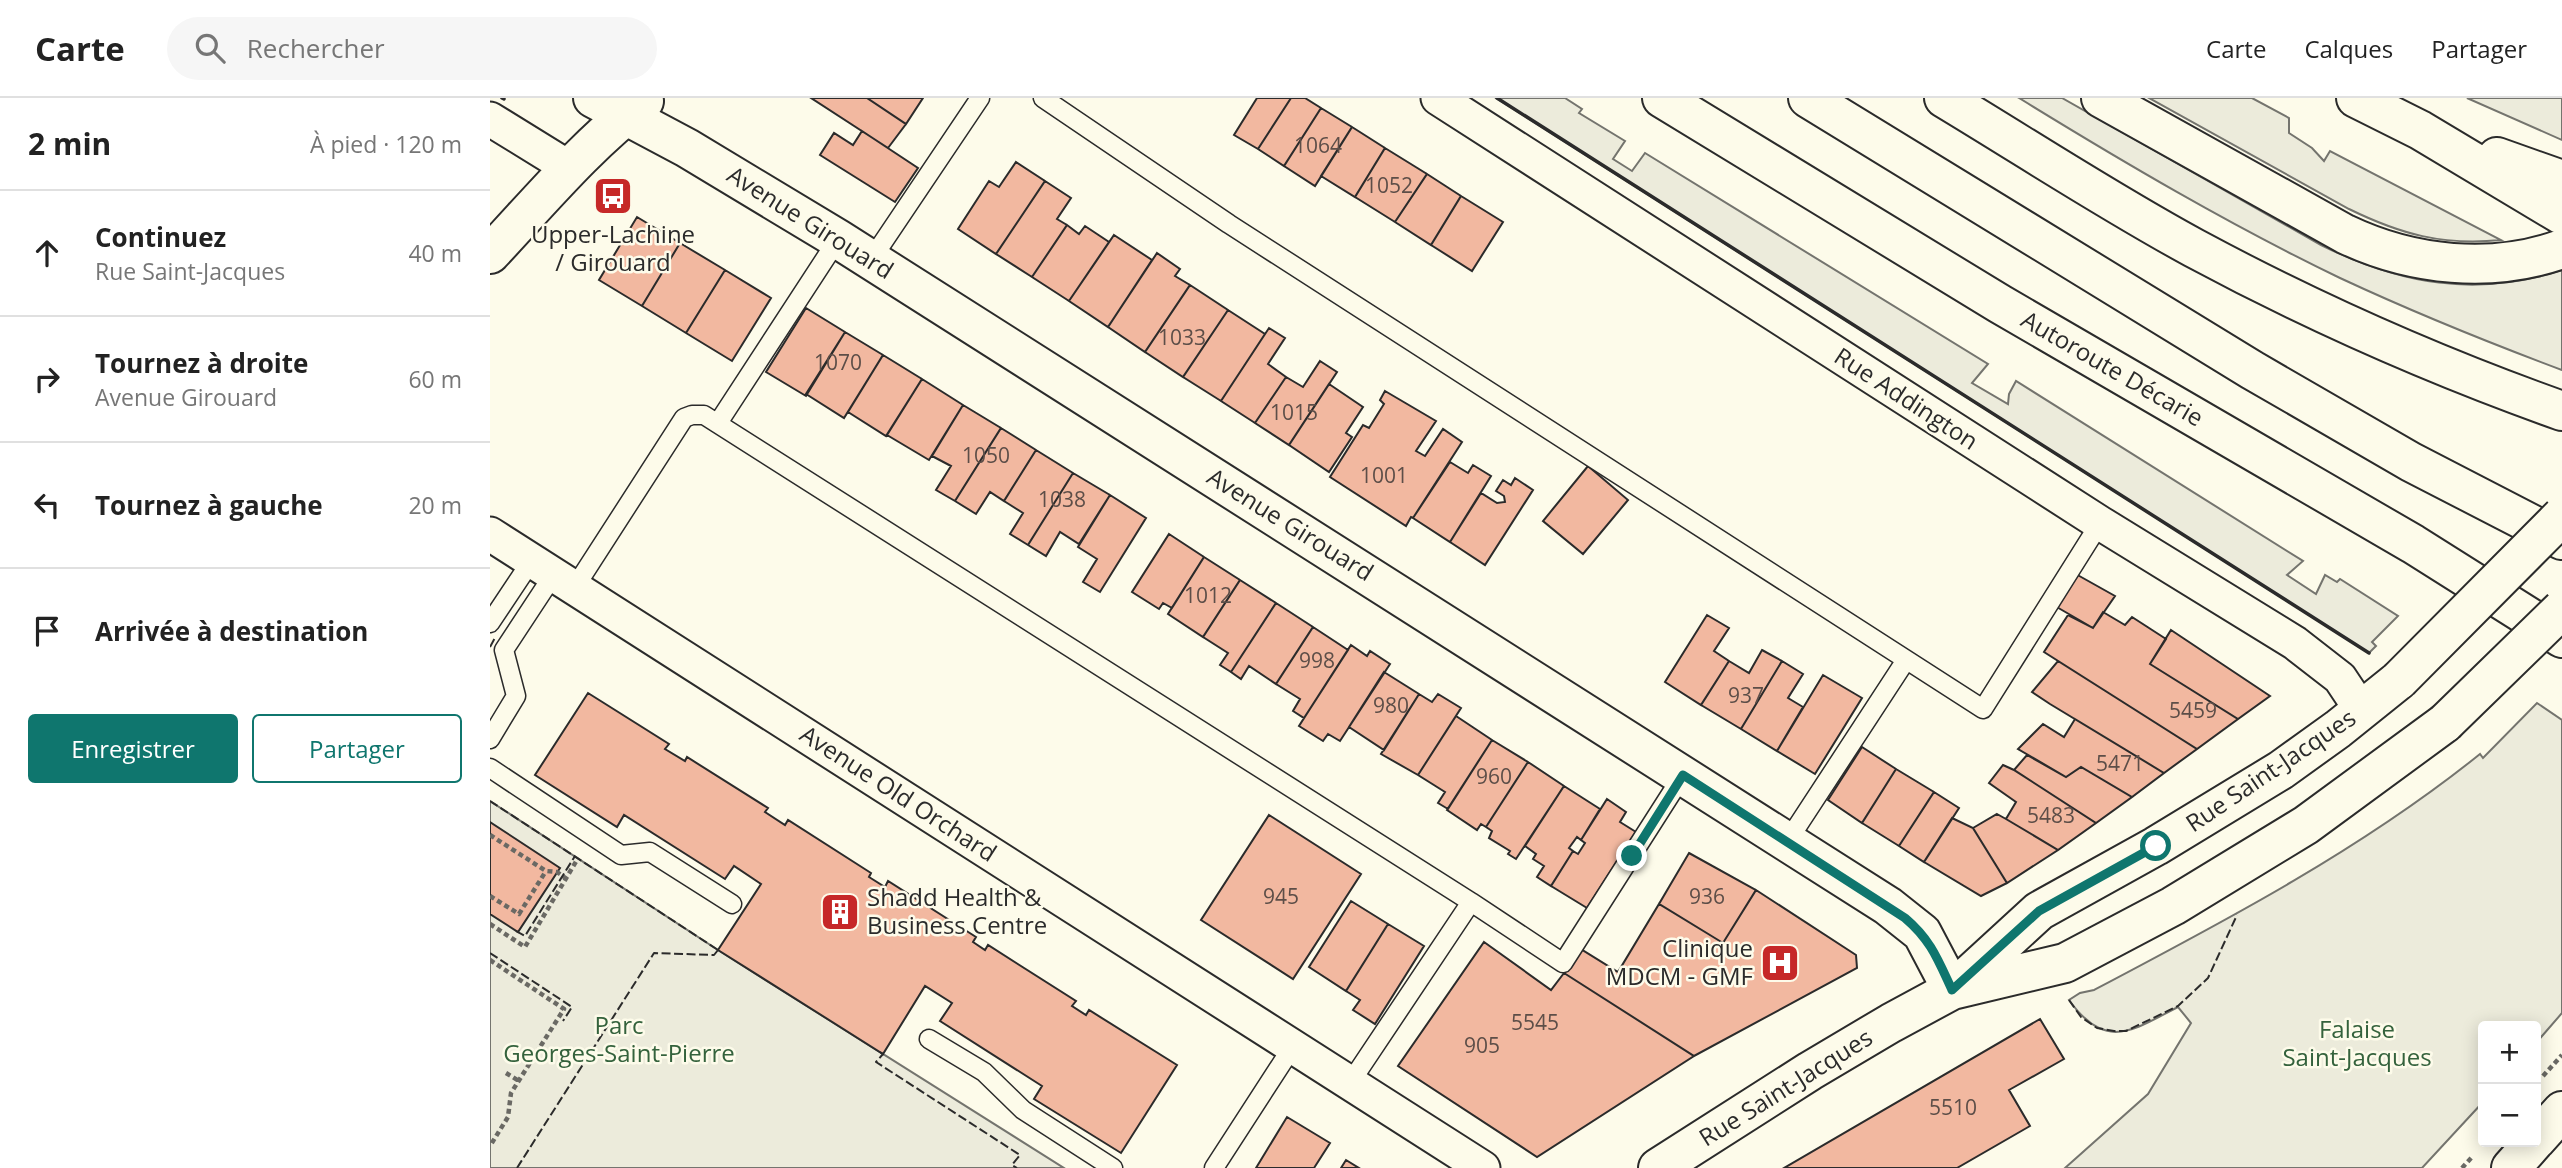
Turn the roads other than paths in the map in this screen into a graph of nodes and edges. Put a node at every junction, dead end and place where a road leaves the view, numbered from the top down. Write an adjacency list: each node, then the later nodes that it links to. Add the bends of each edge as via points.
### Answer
1 (981, 98): 18 (lane)
2 (1043, 98): 29 (lane, via 1229,224)
3 (1438, 98): 22 (street, Rue Addington)
4 (1662, 98): 28 (main road, Autoroute Décarie, via 2000,304 2413,544)
5 (1808, 98): 24 (main road, via 2252,370 2411,462)
6 (1944, 98): 19 (main road, via 2121,206 2253,278 2416,356)
7 (2101, 98): 16 (main road, via 2366,244 2411,258 2475,264)
8 (2356, 98): 11 (main road)
9 (624, 102): 12 (main road); 15 (main road, Avenue Girouard, via 687,148)
10 (490, 119): 12 (street)
11 (2420, 130): 13 (main road); 14 (main road)
12 (571, 169): 17 (main road)
13 (2562, 180)
14 (2562, 215)
15 (838, 239): 18 (main road, Avenue Girouard); 20 (lane)
16 (2562, 249)
17 (490, 254)
18 (871, 260): 33 (main road, Avenue Girouard)
19 (2562, 411)
20 (718, 423): 25 (lane, via 704,415 684,418); 35 (lane)
21 (2562, 516): 30 (main road, Rue Saint-Jacques, bridge, via 2399,680)
22 (2100, 523): 29 (lane, via 1983,709); 30 (street, Rue Addington, via 2313,656 2340,678)
23 (490, 534): 25 (street, Avenue Old Orchard)
24 (2562, 540)
25 (553, 574): 27 (lane); 31 (lane, via 504,650 516,696); 39 (street, Avenue Old Orchard)
26 (2562, 609): 37 (main road, Rue Saint-Jacques, bridge, via 2445,723 2306,825 2173,906 2065,963)
27 (490, 623)
28 (2562, 638)
29 (1906, 660): 34 (lane)
30 (2362, 710): 37 (main road, Rue Saint-Jacques, via 2234,800 2039,911)
31 (490, 739)
32 (490, 768): 36 (lane, via 621,855 650,852)
33 (1683, 775): 34 (main road, Avenue Girouard); 35 (lane, via 1563,963)
34 (1787, 842): 37 (main road, Avenue Girouard, via 1922,933)
35 (1471, 902): 40 (lane)
36 (732, 904)
37 (1952, 990): 47 (main road, Rue Saint-Jacques, via 1810,1071)
38 (929, 1039): 44 (lane, via 984,1072 1023,1110)
39 (1293, 1046): 40 (street, Avenue Old Orchard); 45 (lane)
40 (1350, 1083): 46 (street, Avenue Old Orchard)
41 (2562, 1111): 42 (main road)
42 (2541, 1134)
43 (2530, 1147): 48 (main road)
44 (1113, 1168)
45 (1214, 1168)
46 (1483, 1168)
47 (1658, 1168)
48 (2511, 1168)

